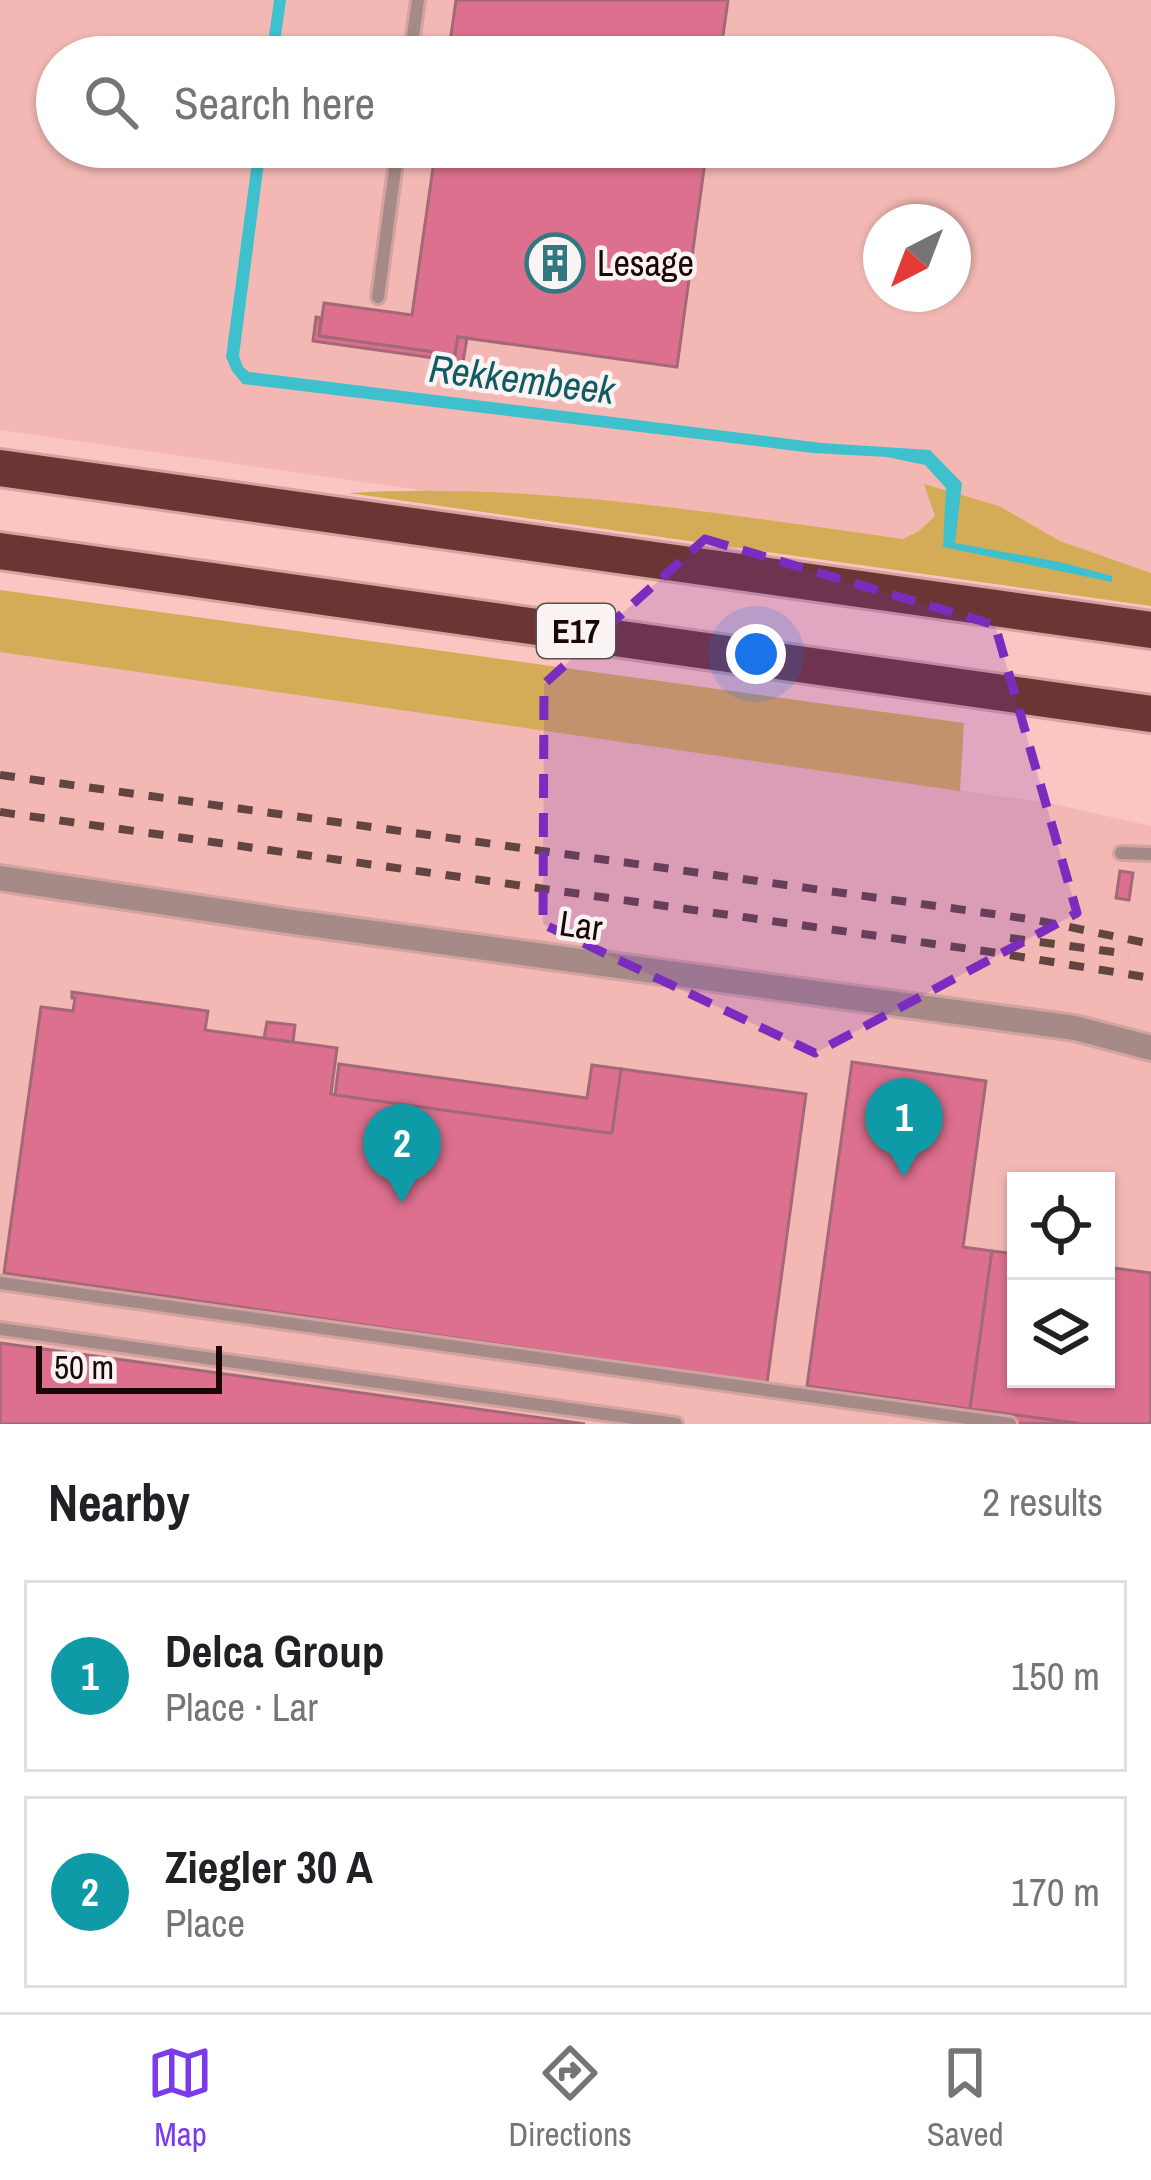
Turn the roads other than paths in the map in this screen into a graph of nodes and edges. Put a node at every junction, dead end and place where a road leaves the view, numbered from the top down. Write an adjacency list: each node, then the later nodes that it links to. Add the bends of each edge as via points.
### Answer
1 (418, 0): 2 (lane)
2 (413, 36)
3 (395, 168): 4 (lane)
4 (378, 297)
5 (0, 468): 7 (highway, E17)
6 (0, 551): 8 (highway, E17)
7 (1151, 630)
8 (1151, 714)
9 (1121, 853): 10 (lane)
10 (1151, 854)
11 (0, 878): 12 (street, Lar, via 1076,1028)
12 (1151, 1048)
13 (0, 1283): 16 (lane)
14 (0, 1329): 15 (lane)
15 (676, 1424)
16 (1010, 1424)

